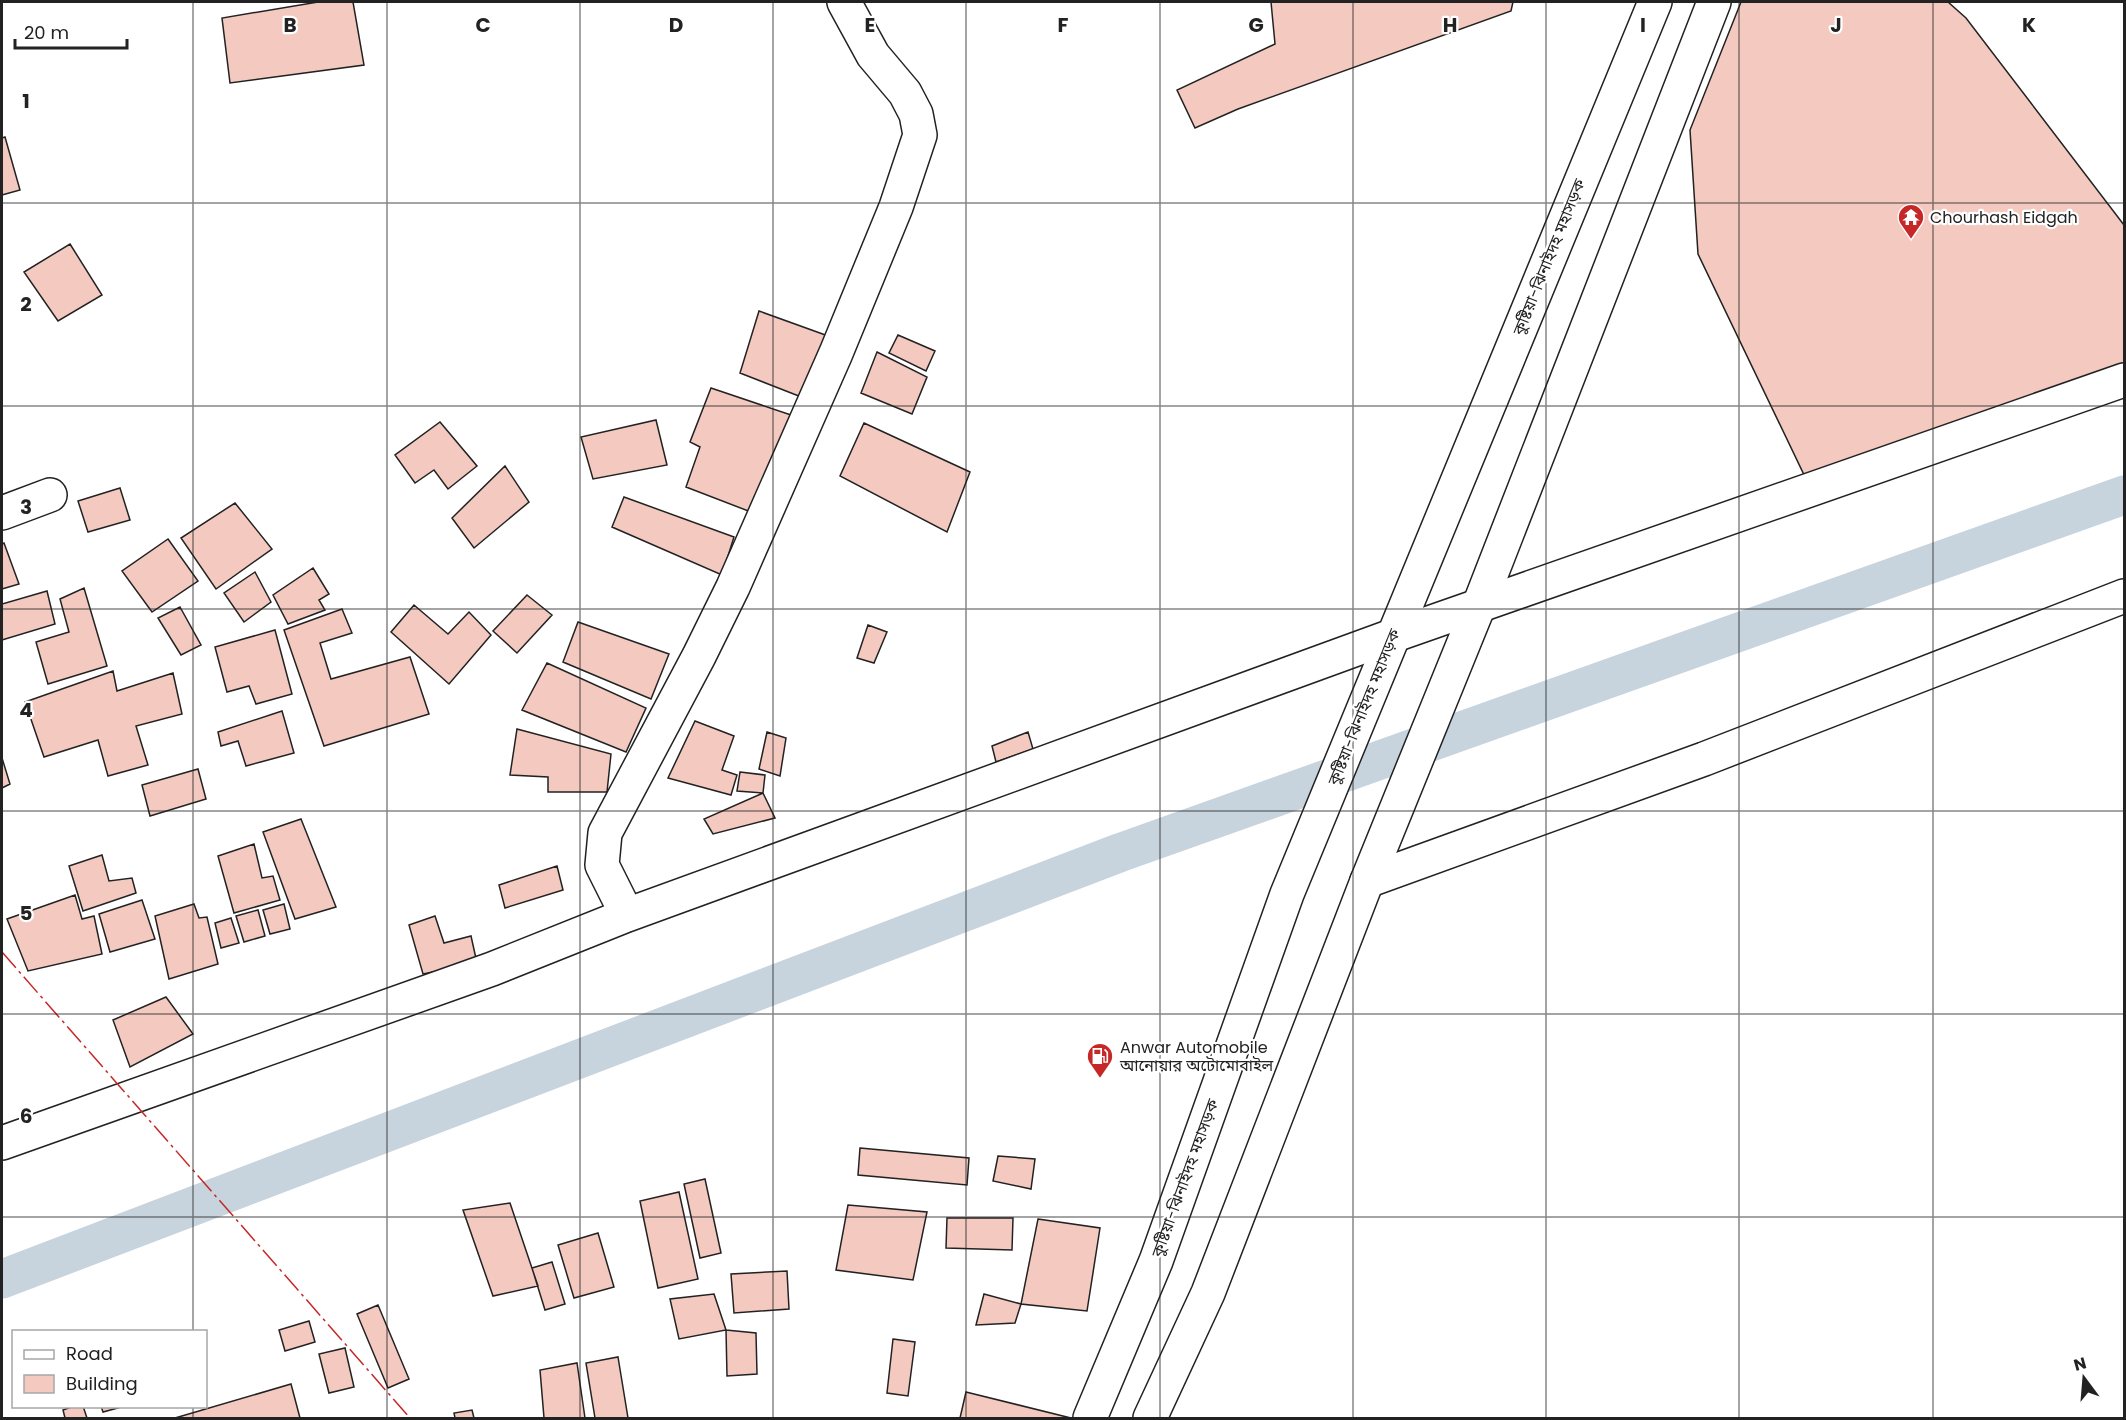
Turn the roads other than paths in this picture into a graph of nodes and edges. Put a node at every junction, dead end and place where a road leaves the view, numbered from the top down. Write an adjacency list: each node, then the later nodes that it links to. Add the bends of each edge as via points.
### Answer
1 (844, 2): 11 (main road, via 873,55 905,93 916,114 920,135 896,207 840,343 733,587 605,832 602,865)
2 (1654, 2): 9 (main road, কুষ্টিয়া-ঝিনাইদহ মহাসড়ক)
3 (1714, 2): 8 (main road)
4 (2124, 380): 8 (main road)
5 (50, 495): 6 (main road)
6 (2, 513)
7 (2124, 596): 10 (main road, via 1704,759)
8 (1478, 608): 9 (main road); 10 (main road)
9 (1392, 636): 11 (main road); 13 (main road, কুষ্টিয়া-ঝিনাইদহ মহাসড়ক, via 1287,894 1156,1261)
10 (1369, 874): 14 (main road, via 1208,1293)
11 (627, 915): 12 (main road, via 492,969)
12 (2, 1143)
13 (1090, 1419)
14 (1150, 1419)

